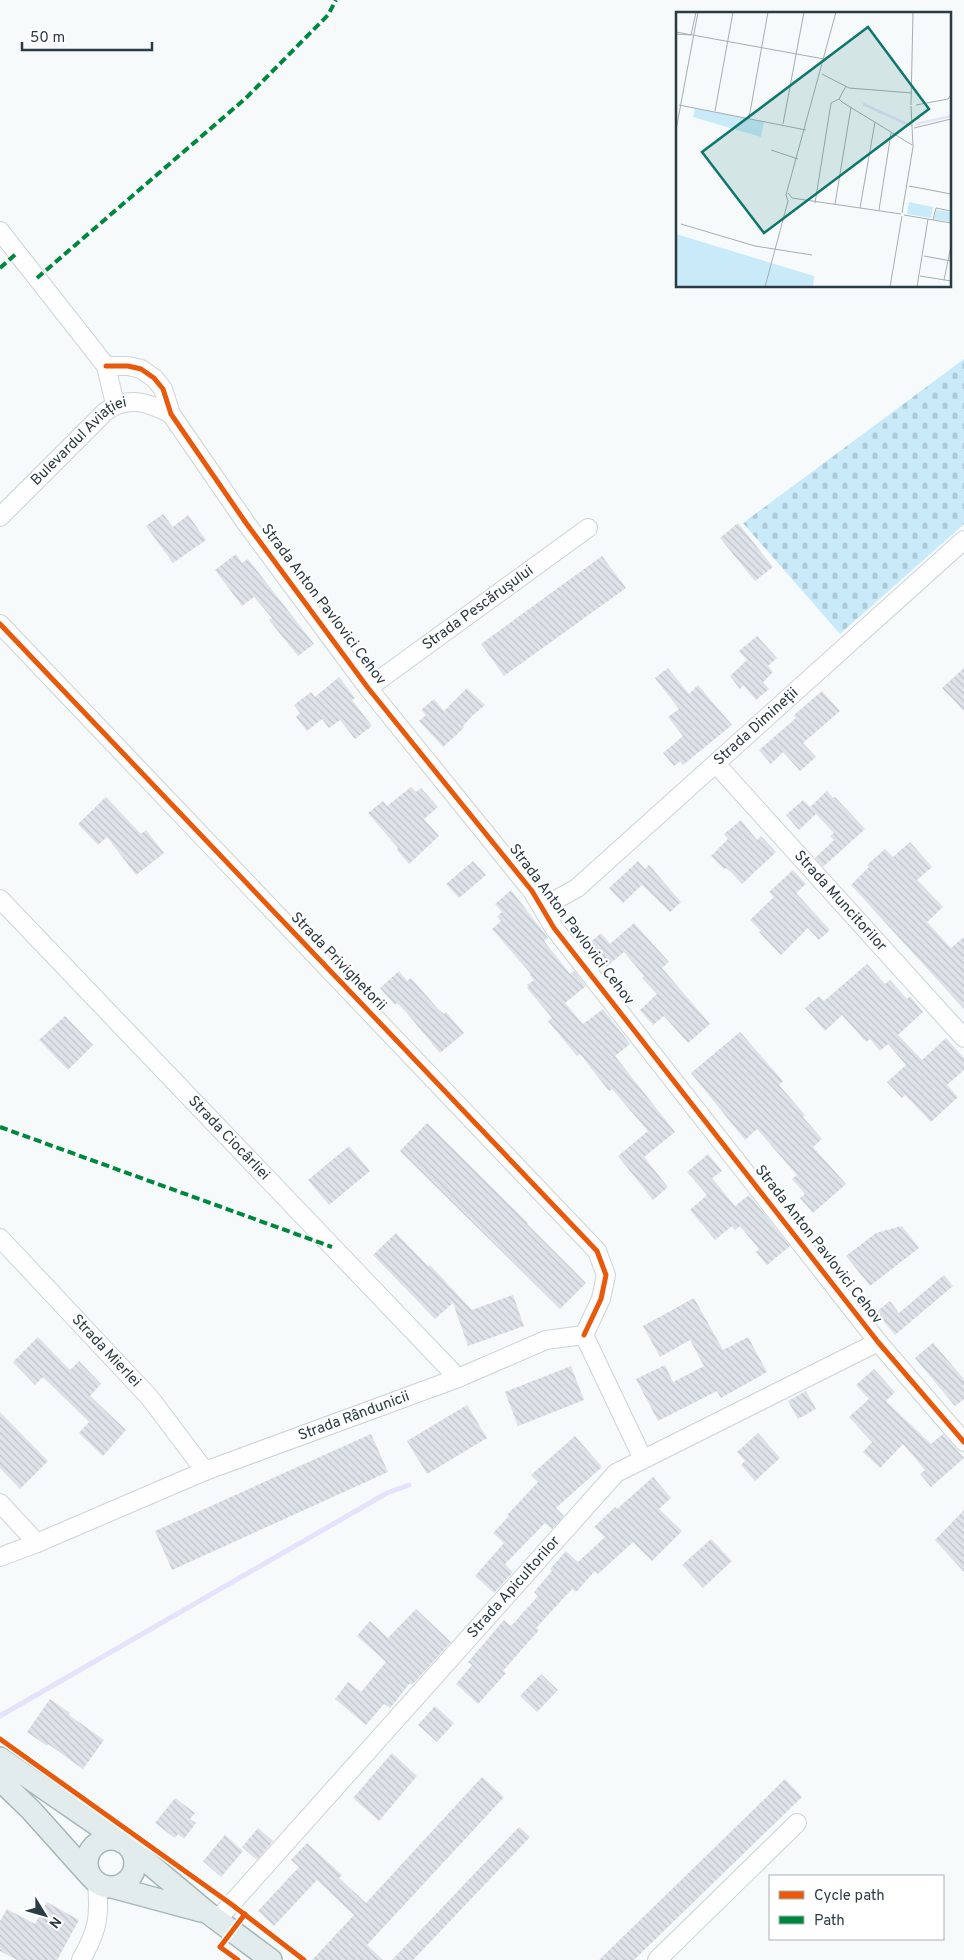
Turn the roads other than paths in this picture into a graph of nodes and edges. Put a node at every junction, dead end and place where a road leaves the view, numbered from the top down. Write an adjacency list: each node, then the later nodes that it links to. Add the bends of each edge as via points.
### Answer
1 (0, 231): 2 (street)
2 (106, 366): 3 (street); 4 (street, via 141,369 154,378 163,389)
3 (115, 404): 4 (street, Bulevardul Aviației, via 140,402); 5 (street, Bulevardul Aviației)
4 (170, 414): 9 (street, Strada Anton Pavlovici Cehov, via 246,524)
5 (0, 517)
6 (588, 528): 9 (street, Strada Pescărușului)
7 (962, 546): 10 (street, Strada Dimineții)
8 (0, 624): 15 (street, Strada Privighetorii, via 597,1252 606,1275 601,1299)
9 (368, 688): 12 (street, Strada Anton Pavlovici Cehov)
10 (716, 764): 12 (street, Strada Dimineții, via 577,888); 13 (street, Strada Muncitorilor)
11 (0, 899): 17 (street, Strada Ciocârliei)
12 (543, 907): 16 (street, Strada Anton Pavlovici Cehov, via 554,928)
13 (964, 1038)
14 (0, 1238): 20 (street, Strada Mierlei, via 150,1398)
15 (584, 1335): 17 (street, Strada Rândunicii, via 546,1340); 19 (street)
16 (878, 1342): 18 (street, Strada Anton Pavlovici Cehov); 19 (street, Strada Apicultorilor)
17 (458, 1378): 20 (street, Strada Rândunicii)
18 (964, 1442)
19 (643, 1459): 29 (street, Strada Apicultorilor, via 616,1473)
20 (205, 1471): 22 (street, Strada Rândunicii)
21 (0, 1503): 22 (street)
22 (37, 1543): 23 (street, Strada Rândunicii)
23 (0, 1557)
24 (0, 1758): 27 (main road)
25 (0, 1780): 28 (main road)
26 (798, 1823): 32 (street)
27 (125, 1844): 28 (main road, via 134,1860 132,1874 120,1885); 28 (main road, via 108,1839 94,1846 89,1853 88,1869); 29 (main road)
28 (100, 1882): 29 (main road); 30 (street, via 96,1927)
29 (213, 1916): 31 (main road)
30 (81, 1960)
31 (271, 1960)
32 (656, 1960)

